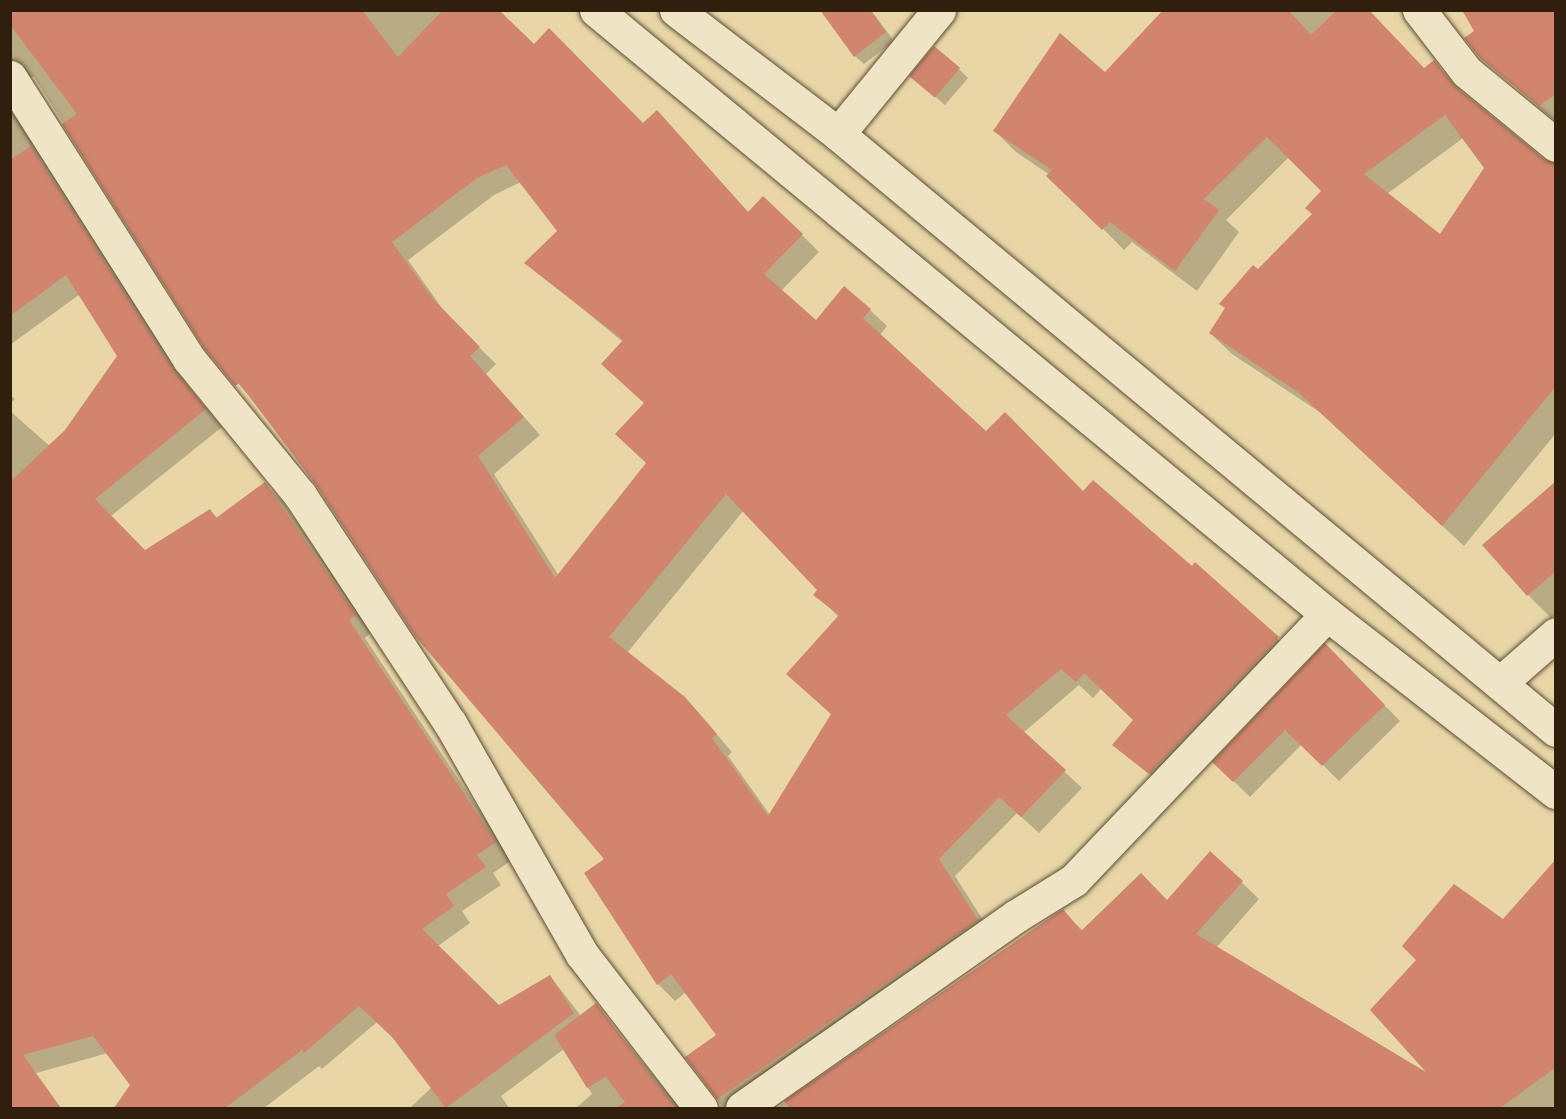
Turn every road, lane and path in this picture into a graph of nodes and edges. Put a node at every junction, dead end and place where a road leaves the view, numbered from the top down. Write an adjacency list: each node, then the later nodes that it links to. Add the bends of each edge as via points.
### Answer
1 (596, 10): 9 (street)
2 (676, 10): 7 (street)
3 (939, 10): 7 (street)
4 (1419, 10): 8 (street, via 1467,72)
5 (10, 77): 6 (street)
6 (20, 116): 14 (street, via 189,359 300,495 450,723 582,952)
7 (838, 134): 11 (street)
8 (1556, 145)
9 (1327, 614): 13 (street); 15 (street, via 1074,880 1016,916)
10 (1556, 634): 11 (street)
11 (1500, 683): 12 (street)
12 (1556, 730)
13 (1556, 792)
14 (701, 1108)
15 (742, 1108)

